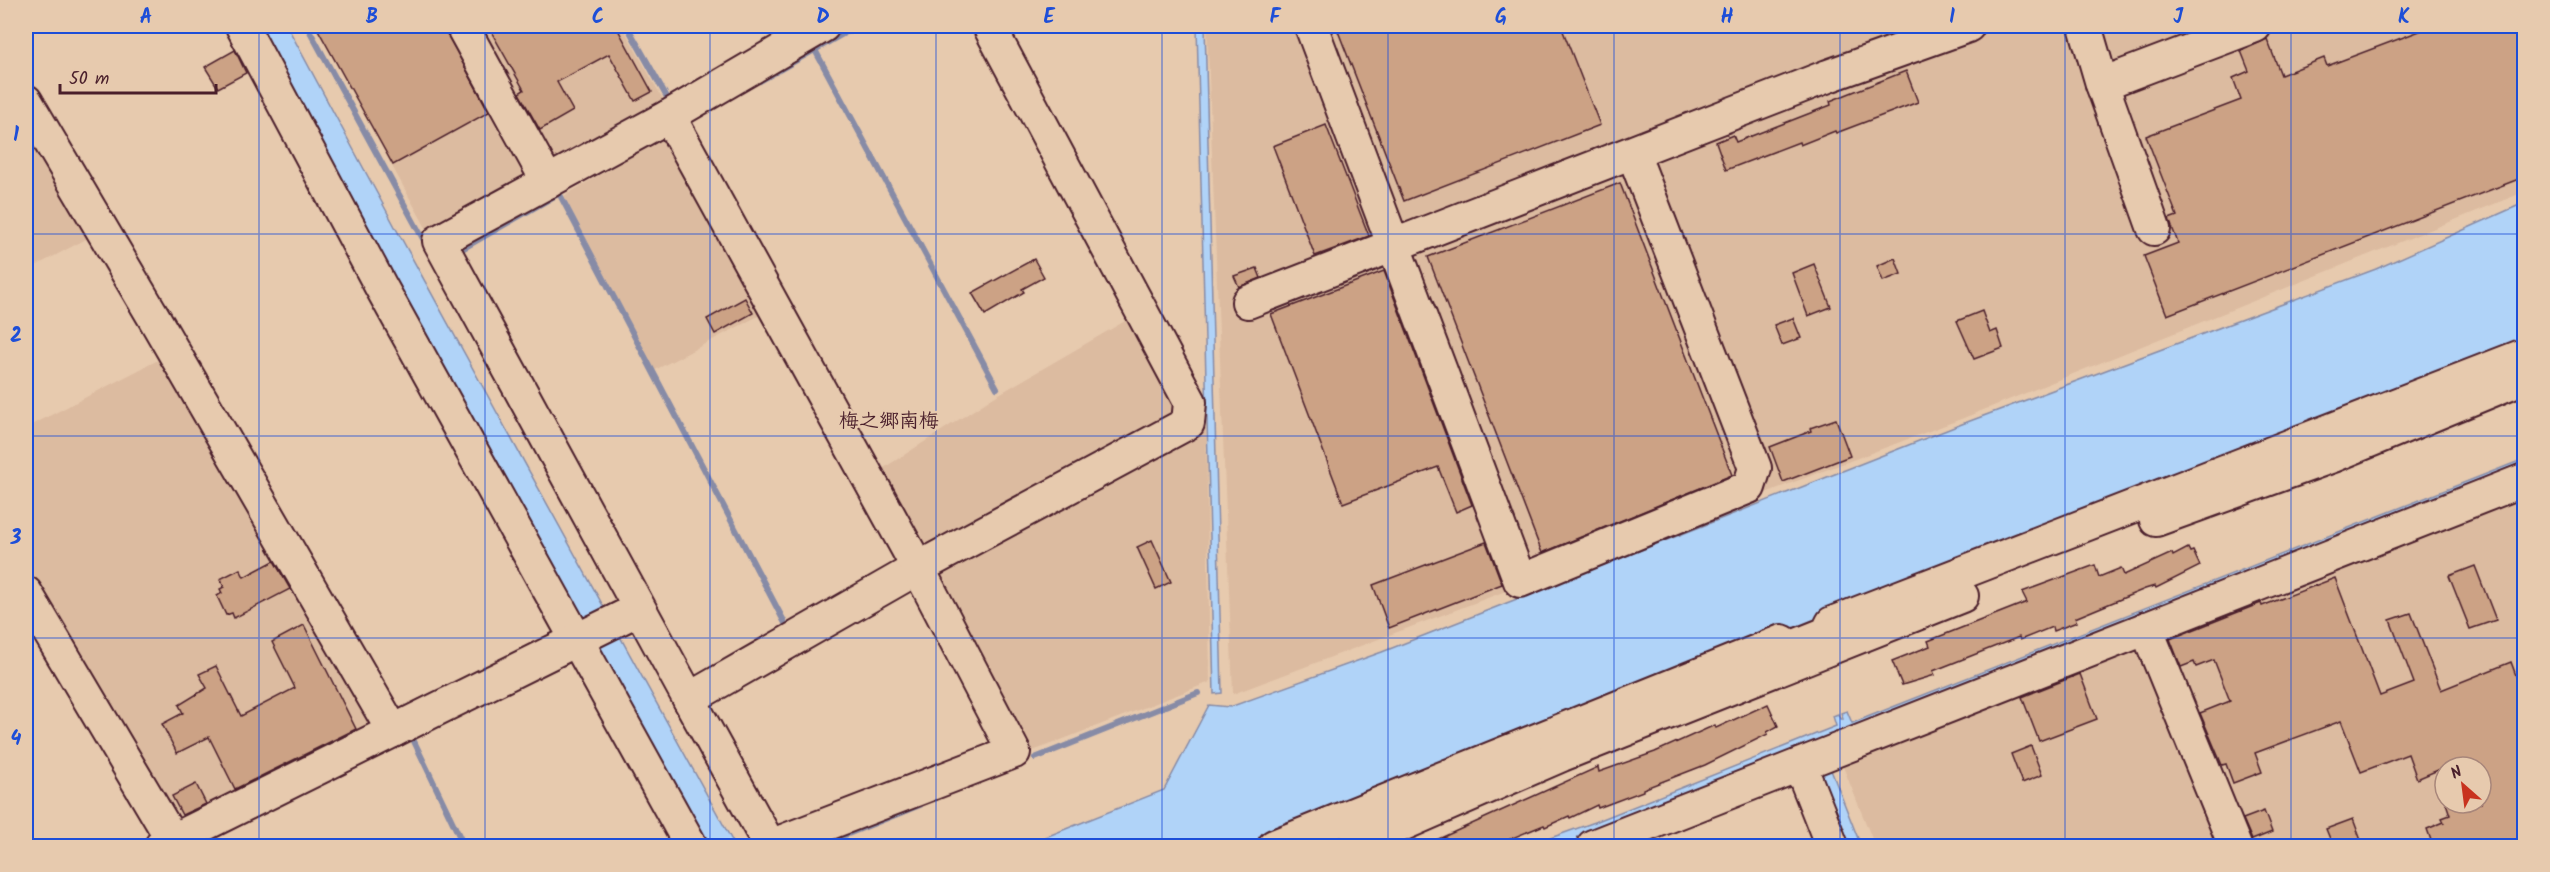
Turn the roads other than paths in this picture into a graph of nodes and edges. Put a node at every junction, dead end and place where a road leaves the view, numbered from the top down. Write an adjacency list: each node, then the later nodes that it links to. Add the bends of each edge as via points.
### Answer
1 (242, 26): 24 (street, via 380,285)
2 (462, 26): 13 (street)
3 (989, 26): 20 (street, via 1190,402 1188,423)
4 (1311, 26): 15 (street)
5 (1968, 26): 12 (street)
6 (2085, 26): 9 (street)
7 (2255, 26): 9 (street)
8 (807, 30): 11 (street)
9 (2102, 84): 14 (street)
10 (26, 101): 26 (street)
11 (669, 116): 13 (street); 20 (street)
12 (1633, 153): 15 (street); 15 (street, via 1755,468 1749,488 1520,581)
13 (548, 182): 22 (street, via 439,241)
14 (2154, 229)
15 (1394, 246): 16 (street)
16 (1248, 302)
17 (2524, 355): 30 (street, via 1832,623 1827,633 1792,647 1782,641)
18 (2524, 377): 31 (street, via 2333,456 2156,520 1562,755)
19 (2524, 480): 23 (street)
20 (918, 568): 25 (street); 25 (street, via 1014,752 770,846)
21 (26, 593): 28 (street)
22 (629, 614): 24 (street); 25 (street)
23 (2146, 628): 27 (street); 34 (street)
24 (581, 638): 26 (street); 29 (street)
25 (689, 699)
26 (393, 731): 28 (street)
27 (1800, 765): 32 (street); 33 (street)
28 (167, 843)
29 (691, 846)
30 (1274, 846)
31 (1353, 846)
32 (1593, 846)
33 (1832, 846)
34 (2235, 846)

